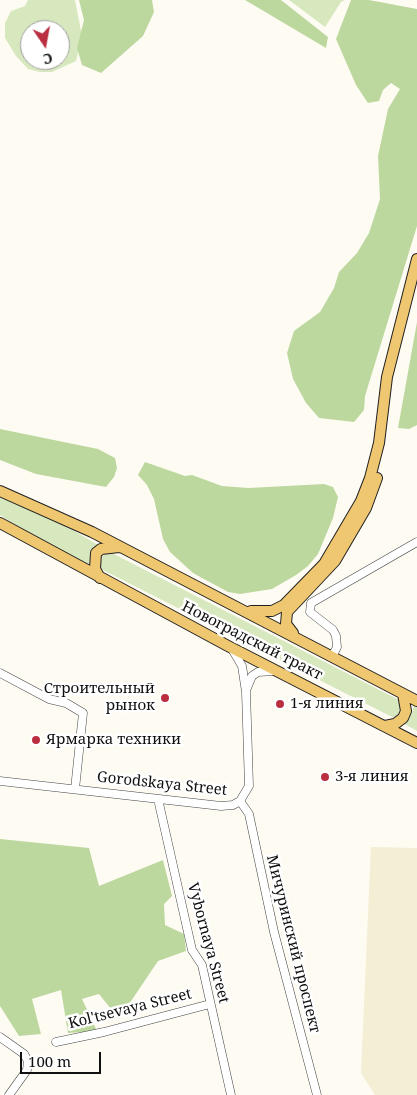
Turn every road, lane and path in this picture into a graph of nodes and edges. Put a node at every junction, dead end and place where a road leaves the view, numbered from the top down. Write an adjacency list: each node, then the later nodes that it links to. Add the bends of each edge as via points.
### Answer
1 (417, 259): 8 (main road, via 388,377 379,443 361,501 324,564 284,604 264,612)
2 (417, 282): 9 (main road, via 393,380 385,444 375,483 366,508 335,561 287,612 286,624)
3 (0, 491): 6 (main road)
4 (0, 523): 7 (main road, Новоградский тракт)
5 (417, 542): 11 (street, via 311,603 310,612 336,636 337,647)
6 (121, 547): 7 (main road, via 109,546 96,553 95,569); 8 (main road)
7 (100, 578): 10 (main road, Новоградский тракт)
8 (242, 610): 9 (main road)
9 (297, 638): 11 (main road)
10 (228, 646): 12 (main road, Новоградский тракт); 14 (street, Gorodskaya Street, via 242,666)
11 (332, 657): 15 (main road)
12 (277, 672): 14 (street, via 267,670 252,676); 17 (main road, Новоградский тракт)
13 (0, 673): 20 (street, via 83,713)
14 (246, 692): 22 (street, Gorodskaya Street, via 248,786)
15 (403, 694): 16 (main road); 17 (main road, via 406,711 403,718)
16 (417, 701)
17 (385, 726): 18 (main road, Новоградский тракт)
18 (417, 743)
19 (0, 782): 20 (street, Gorodskaya Street)
20 (75, 789): 21 (street, Gorodskaya Street)
21 (158, 798): 22 (street, Gorodskaya Street, via 221,806); 23 (street, Vybornaya Street, via 192,950 202,965)
22 (240, 801): 28 (street, Мичуринский проспект, via 248,814 274,932)
23 (210, 1004): 25 (street, Kol'tsevaya Street); 27 (street, Vybornaya Street)
24 (0, 1037): 26 (street, via 24,1054 28,1061 27,1070)
25 (56, 1042)
26 (9, 1095)
27 (231, 1095)
28 (317, 1095)

